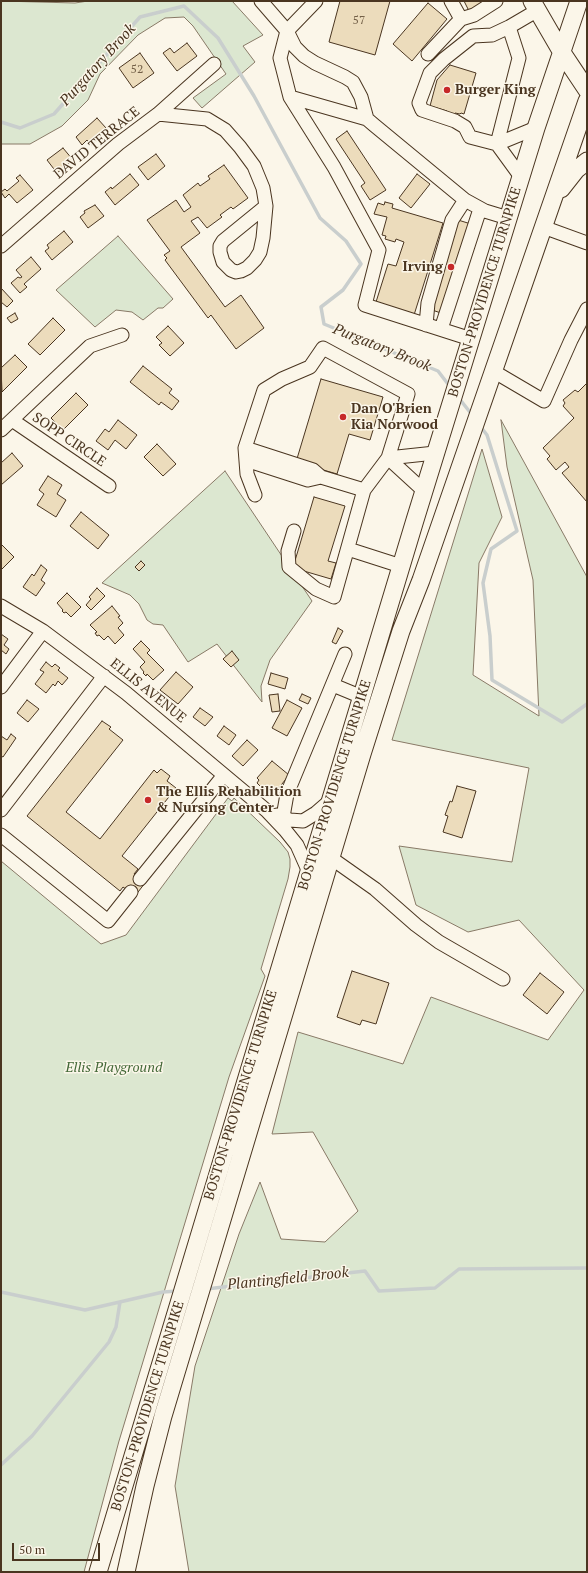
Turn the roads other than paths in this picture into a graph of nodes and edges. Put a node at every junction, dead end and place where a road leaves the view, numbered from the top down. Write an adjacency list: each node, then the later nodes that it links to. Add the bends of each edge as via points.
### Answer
1 (261, 1): 9 (street)
2 (316, 1): 9 (street)
3 (451, 1): 7 (street)
4 (496, 1): 7 (street, via 474,15)
5 (579, 1): 10 (main road, BOSTON-PROVIDENCE TURNPIKE)
6 (535, 6): 8 (street); 10 (main road)
7 (461, 18): 11 (street)
8 (509, 27): 19 (street, via 519,58); 19 (street, via 492,35 473,36 444,59 430,73 419,103 422,110 465,127 470,137)
9 (287, 31): 14 (street, via 280,58); 17 (street, via 295,47 304,56 353,82 361,97)
10 (561, 51): 13 (main road); 18 (main road, BOSTON-PROVIDENCE TURNPIKE)
11 (428, 54)
12 (214, 64): 16 (street, DAVID TERRACE)
13 (587, 90)
14 (290, 97): 17 (street); 31 (street, via 334,167 379,250 365,305)
15 (587, 101): 23 (main road, BOSTON-PROVIDENCE TURNPIKE)
16 (158, 114): 24 (street, via 207,119 225,130 254,166 263,188); 29 (street, DAVID TERRACE, via 118,144)
17 (367, 119): 22 (street)
18 (536, 128): 19 (street); 21 (main road, BOSTON-PROVIDENCE TURNPIKE)
19 (497, 144): 21 (street)
20 (587, 161): 23 (main road, via 571,176)
21 (521, 177): 26 (main road, BOSTON-PROVIDENCE TURNPIKE)
22 (466, 200): 25 (street); 31 (street, via 452,220 428,303)
23 (552, 202): 27 (main road, BOSTON-PROVIDENCE TURNPIKE)
24 (266, 206): 24 (street, via 220,246 223,262 231,270 236,272 247,268 260,252)
25 (480, 208): 26 (street); 32 (street)
26 (508, 218): 34 (main road, BOSTON-PROVIDENCE TURNPIKE)
27 (543, 227): 28 (street); 35 (main road, BOSTON-PROVIDENCE TURNPIKE)
28 (587, 243)
29 (1, 246)
30 (587, 309): 35 (street, via 544,401)
31 (426, 324): 32 (street)
32 (442, 329): 34 (street)
33 (122, 335): 36 (street, via 90,346)
34 (471, 339): 38 (main road, BOSTON-PROVIDENCE TURNPIKE)
35 (493, 371): 61 (main road, BOSTON-PROVIDENCE TURNPIKE, via 397,645)
36 (12, 420): 37 (street); 41 (street, SOPP CIRCLE)
37 (1, 430)
38 (435, 453): 40 (street); 43 (main road, BOSTON-PROVIDENCE TURNPIKE)
39 (245, 454): 40 (street, via 264,390 310,367 323,348 408,394); 42 (street, via 313,470 322,477); 44 (street, via 247,474)
40 (388, 458): 42 (street); 43 (street)
41 (109, 486)
42 (364, 490): 46 (street)
43 (424, 491): 47 (main road, BOSTON-PROVIDENCE TURNPIKE)
44 (255, 495)
45 (294, 531): 46 (street, via 288,551 289,567 316,589 334,596)
46 (348, 549): 47 (street)
47 (401, 566): 54 (main road, BOSTON-PROVIDENCE TURNPIKE)
48 (1, 606): 49 (street, ELLIS AVENUE)
49 (43, 631): 51 (street, ELLIS AVENUE); 53 (street)
50 (345, 654): 52 (street)
51 (104, 676): 55 (street, ELLIS AVENUE); 57 (street)
52 (333, 685): 54 (street); 59 (street, via 287,794)
53 (1, 687)
54 (362, 697): 56 (main road, BOSTON-PROVIDENCE TURNPIKE)
55 (224, 775): 58 (street, ELLIS AVENUE); 63 (street)
56 (331, 800): 59 (street, ELLIS AVENUE, via 303,821); 62 (main road, BOSTON-PROVIDENCE TURNPIKE)
57 (1, 810)
58 (268, 811): 59 (street, ELLIS AVENUE); 62 (street, ELLIS AVENUE, via 297,845)
59 (283, 818)
60 (1, 835): 64 (street, via 108,921)
61 (331, 858): 65 (street, via 375,889 439,942); 67 (main road, BOSTON-PROVIDENCE TURNPIKE, via 163,1416)
62 (309, 872): 66 (main road, BOSTON-PROVIDENCE TURNPIKE)
63 (140, 880)
64 (131, 892)
65 (503, 979)
66 (98, 1572)
67 (126, 1572)

